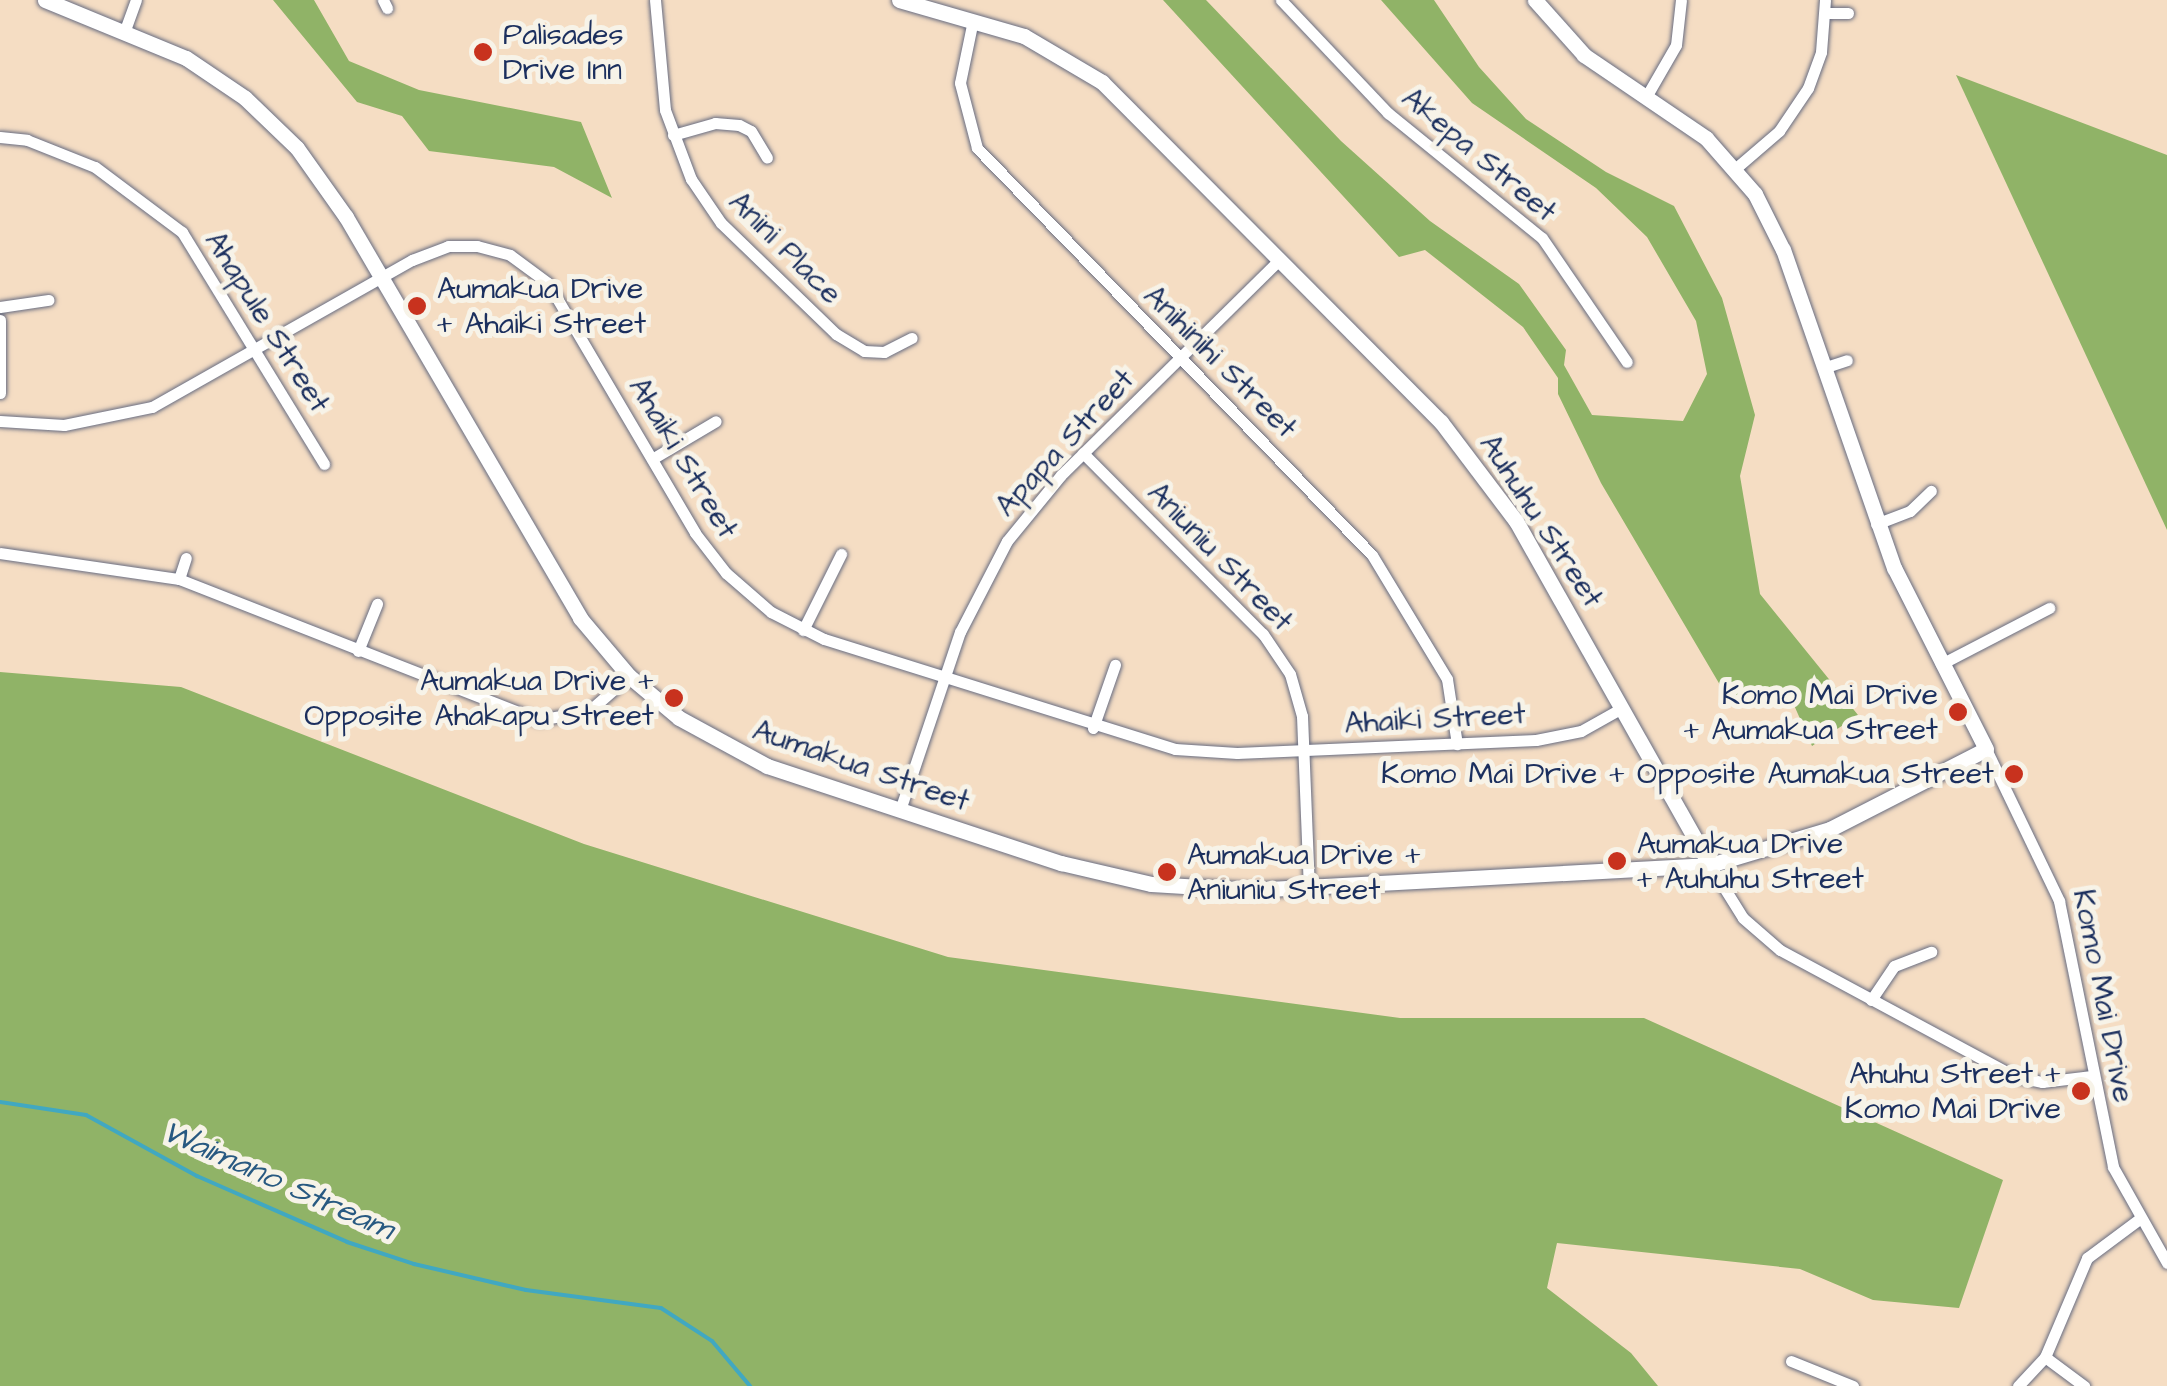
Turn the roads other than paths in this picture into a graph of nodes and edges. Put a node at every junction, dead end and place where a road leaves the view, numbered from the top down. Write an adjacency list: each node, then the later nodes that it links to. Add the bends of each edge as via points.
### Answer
1 (45, 0): 11 (street, Aumakua Street)
2 (136, 0): 11 (street)
3 (655, 0): 13 (street, Anini Place, via 658,73)
4 (899, 0): 10 (street, Auhuhu Street)
5 (1282, 0): 26 (street, Akepa Street, via 1388,113 1542,238)
6 (1535, 0): 12 (street, Komo Mai Drive, via 1584,55)
7 (1680, 0): 12 (street, via 1676,44)
8 (1826, 6): 9 (street); 16 (street, via 1820,52 1800,102)
9 (1848, 13)
10 (973, 20): 17 (street, Auhuhu Street, via 1052,49 1102,82); 24 (street, Anihinihi Street, via 960,83 977,148)
11 (125, 30): 18 (street, Aumakua Street, via 205,70 267,118 322,180)
12 (1646, 96): 16 (street, Komo Mai Drive)
13 (672, 135): 15 (street, via 715,123 739,125 751,131); 22 (street, Anini Place, via 690,179 720,223 836,334 874,352)
14 (0, 137): 23 (street, Ahapule Street, via 26,140 94,167 154,206 205,262)
15 (767, 158)
16 (1736, 168): 27 (street, Komo Mai Drive, via 1777,235)
17 (1280, 259): 24 (street, Apapa Street); 48 (street, Auhuhu Street, via 1479,467)
18 (381, 278): 23 (street, Ahaiki Street); 32 (street, Ahaiki Street, via 448,246 495,249 524,262 560,301); 46 (street, Aumakua Street, via 567,598)
19 (48, 300): 20 (street)
20 (0, 306)
21 (0, 320): 28 (street)
22 (912, 338)
23 (258, 350): 29 (street, Ahaiki Street, via 133,414 64,425); 33 (street, Ahapule Street)
24 (1181, 357): 31 (street, Apapa Street); 50 (street, Anihinihi Street, via 1386,574 1447,679)
25 (1847, 360): 27 (street)
26 (1627, 362)
27 (1823, 368): 35 (street, Komo Mai Drive)
28 (0, 394)
29 (0, 421)
30 (716, 421): 32 (street)
31 (1084, 453): 47 (street, Apapa Street, via 1028,512 993,563); 52 (street, Aniuniu Street, via 1274,647 1299,699)
32 (652, 459): 42 (street, Ahaiki Street, via 726,573)
33 (324, 464)
34 (1931, 491): 35 (street, via 1910,511)
35 (1876, 524): 44 (street, Komo Mai Drive)
36 (0, 553): 39 (street)
37 (841, 554): 42 (street)
38 (186, 558): 39 (street)
39 (179, 579): 43 (street)
40 (377, 604): 43 (street)
41 (2049, 608): 44 (street)
42 (803, 630): 47 (street, Ahaiki Street)
43 (358, 651): 46 (street, via 538,720 589,711)
44 (1941, 664): 51 (street, Komo Mai Drive)
45 (1115, 665): 49 (street)
46 (629, 676): 53 (street, Aumakua Street, via 679,718 745,756)
47 (944, 680): 49 (street, Ahaiki Street); 53 (street, Apapa Street)
48 (1622, 708): 50 (street, Ahaiki Street, via 1567,736); 54 (street, Auhuhu Street)
49 (1093, 728): 52 (street, Ahaiki Street, via 1175,749)
50 (1457, 744): 52 (street, Ahaiki Street)
51 (1986, 749): 54 (street, Aumakua Street, via 1852,820); 58 (street, Komo Mai Drive, via 2059,901)
52 (1303, 750): 55 (street, Aniuniu Street)
53 (900, 810): 55 (street, Aumakua Street, via 1134,881 1219,890)
54 (1710, 865): 55 (street, Aumakua Street); 57 (street, Auhuhu Street, via 1757,934)
55 (1309, 888)
56 (1932, 952): 57 (street, via 1894,966)
57 (1872, 1000): 58 (street, Auhuhu Street, via 2014,1076 2042,1082)
58 (2092, 1076): 59 (street, Komo Mai Drive, via 2106,1142)
59 (2138, 1220): 60 (street, Komo Mai Drive); 61 (street, via 2087,1258)
60 (2167, 1262)
61 (2045, 1357): 64 (street); 65 (street)
62 (1791, 1361): 63 (street)
63 (1853, 1386)
64 (2018, 1386)
65 (2084, 1386)

